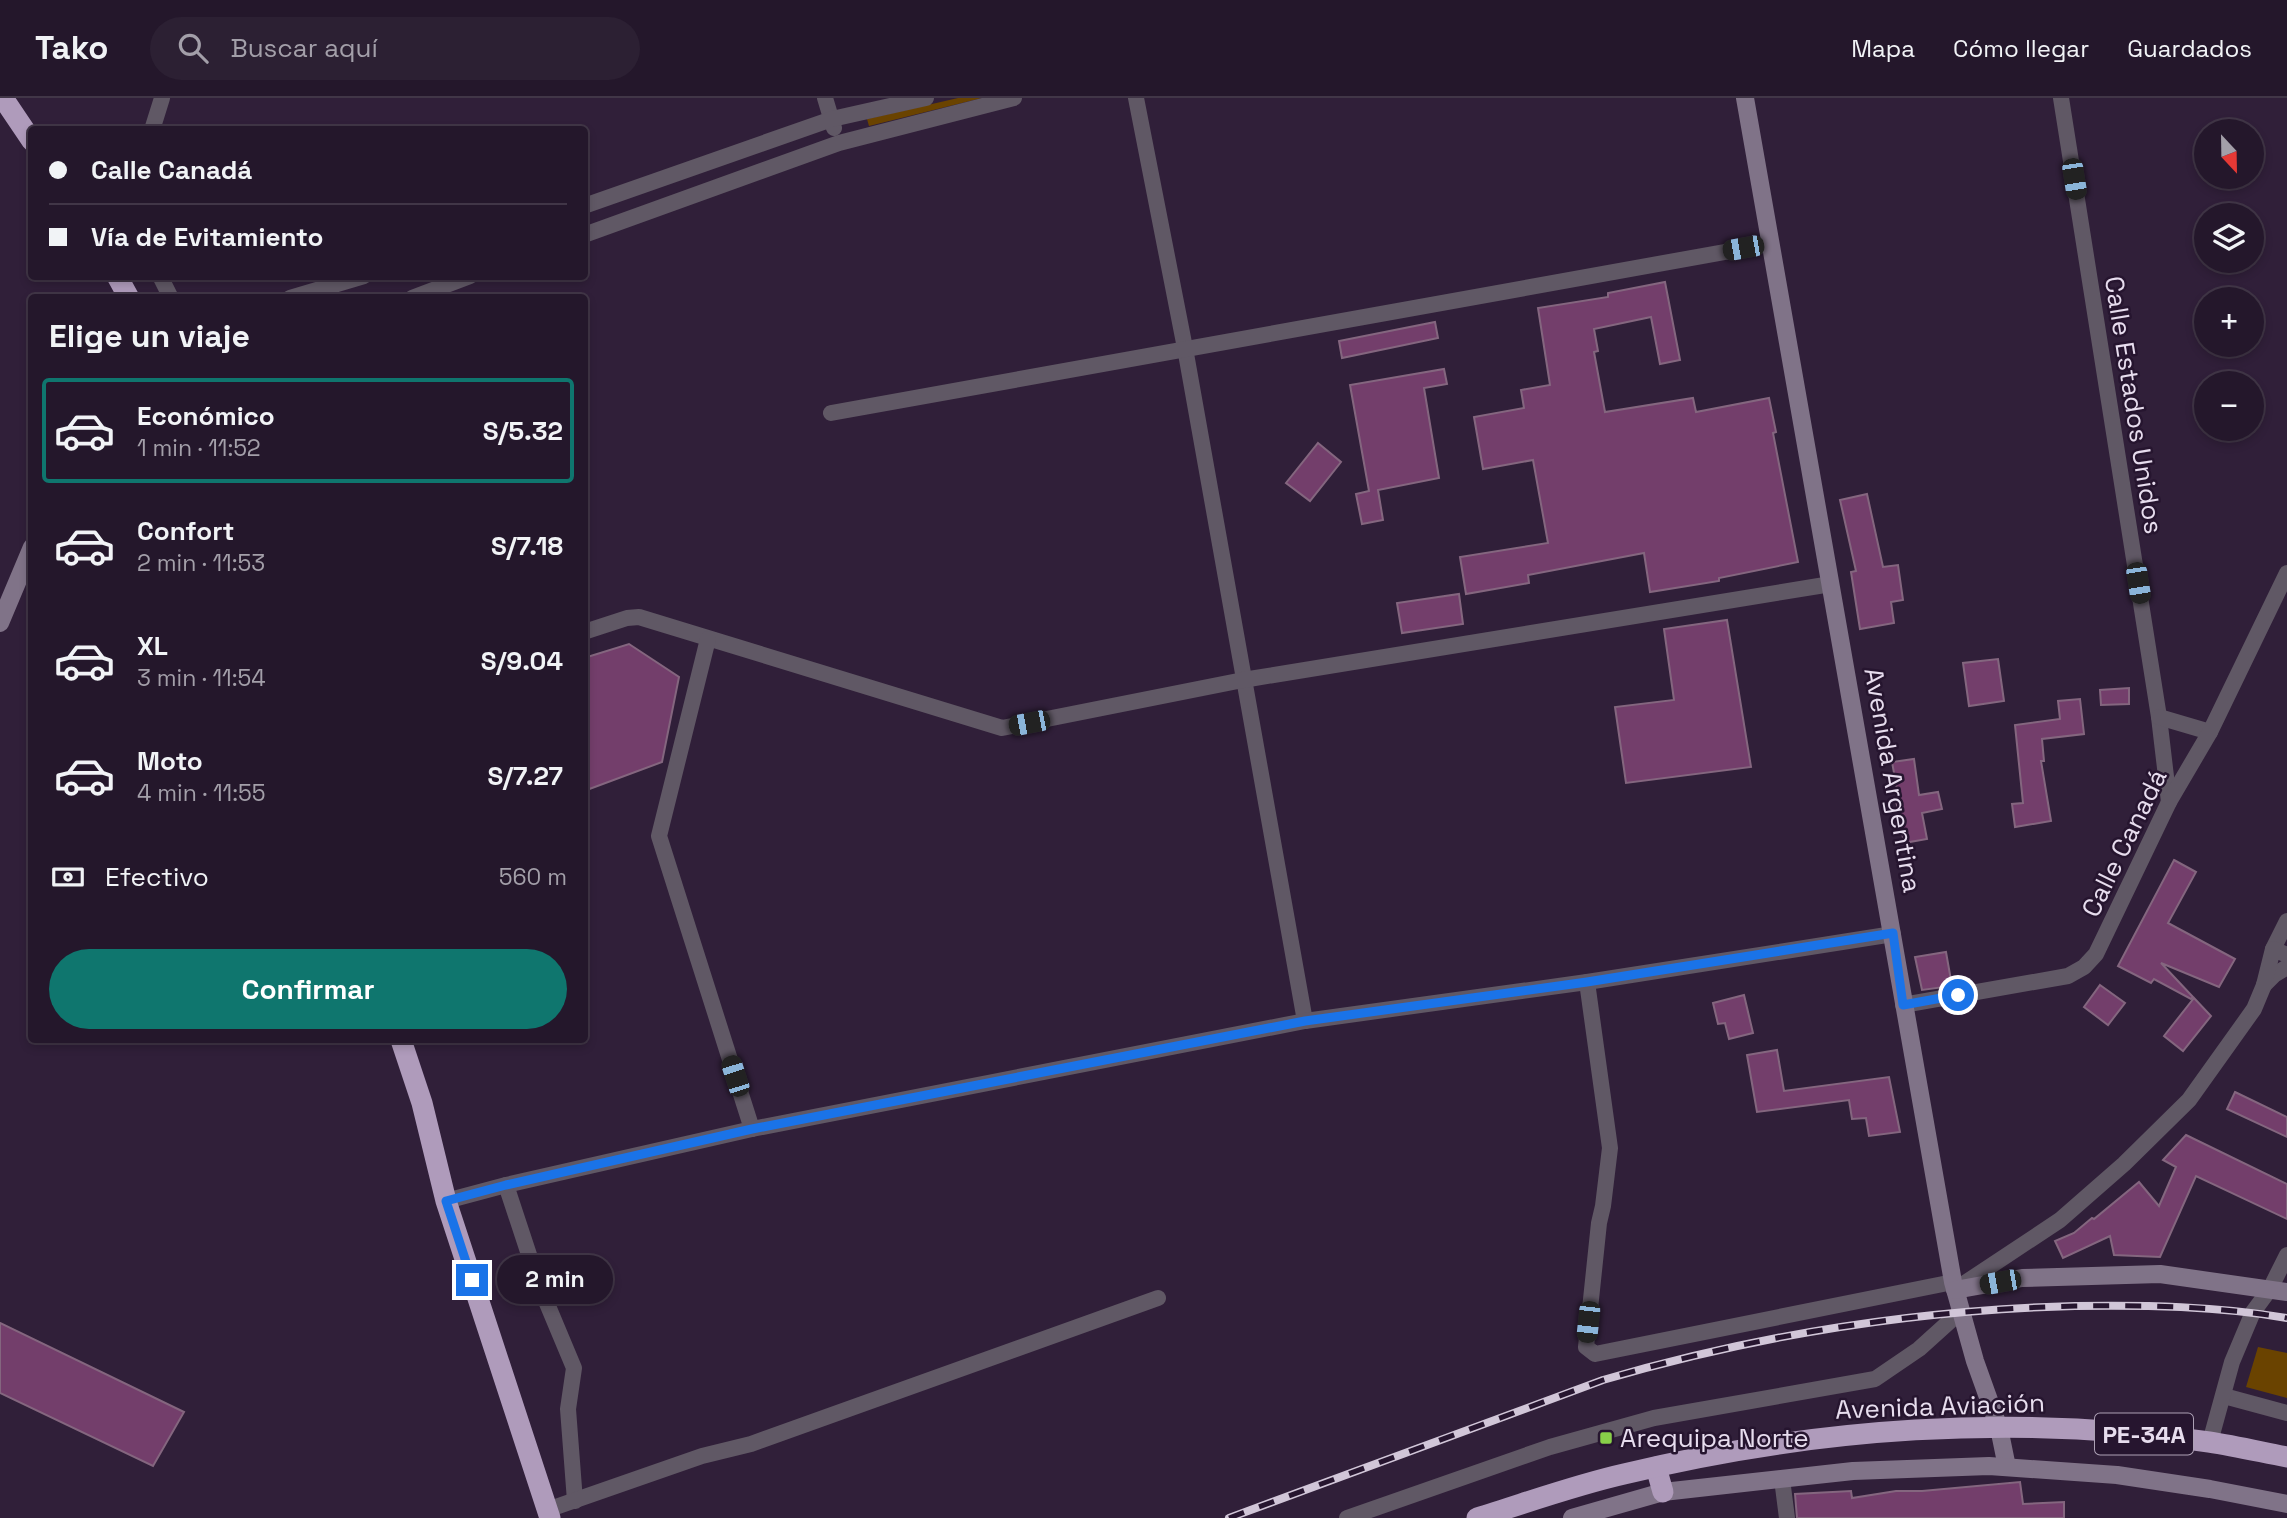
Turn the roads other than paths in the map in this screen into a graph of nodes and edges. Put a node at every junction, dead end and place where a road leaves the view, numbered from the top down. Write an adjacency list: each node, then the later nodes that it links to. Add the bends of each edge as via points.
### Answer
1 (3, 98): 11 (highway)
2 (162, 98): 10 (street)
3 (825, 98): 9 (street)
4 (926, 98): 9 (street)
5 (1014, 98): 12 (street)
6 (1136, 98): 20 (street)
7 (1745, 98): 15 (street, Avenida Argentina)
8 (2061, 98): 29 (street, Calle Estados Unidos)
9 (832, 120): 12 (street); 13 (street)
10 (153, 126)
11 (28, 135)
12 (839, 143): 14 (street)
13 (588, 205)
14 (588, 234)
15 (1769, 244): 20 (street); 24 (street, Avenida Argentina)
16 (351, 280): 18 (street)
17 (459, 280): 19 (street)
18 (303, 294)
19 (423, 294)
20 (1185, 348): 21 (street); 28 (street)
21 (831, 413)
22 (28, 556): 25 (street)
23 (2287, 573): 30 (street, Calle Canadá)
24 (1831, 584): 28 (street); 33 (street, Avenida Argentina)
25 (0, 623)
26 (588, 631): 27 (street, via 639,617)
27 (708, 639): 28 (street, via 1002,728); 41 (street, via 659,836)
28 (1243, 680): 39 (street)
29 (2159, 717): 30 (street); 31 (street, Calle Estados Unidos)
30 (2210, 732): 31 (street, Calle Canadá)
31 (2169, 802): 38 (street, Calle Canadá, via 2096,954 2084,967 2068,976)
32 (2287, 921): 34 (street)
33 (1893, 933): 36 (street); 38 (street, Avenida Argentina)
34 (2280, 952): 37 (street)
35 (2287, 967): 37 (street)
36 (1587, 982): 39 (street); 45 (street, via 1610,1148 1586,1347 1595,1354)
37 (2264, 985): 45 (street, via 2254,1009 2221,1057 2154,1136 2060,1220)
38 (1903, 1005): 45 (street, Avenida Argentina)
39 (1305, 1021): 41 (street)
40 (402, 1043): 43 (highway)
41 (752, 1129): 42 (street)
42 (506, 1185): 43 (street); 58 (street, via 538,1282 574,1368 568,1409)
43 (446, 1201): 60 (highway)
44 (2287, 1255): 46 (street)
45 (1954, 1286): 46 (street, via 2022,1278 2160,1274); 48 (street, Avenida Argentina)
46 (2279, 1290): 49 (street, via 2253,1312)
47 (1158, 1298): 58 (street, via 751,1444 702,1456)
48 (1960, 1312): 51 (street, Avenida Argentina); 61 (street, via 1919,1349 1875,1379 1654,1418 1537,1451)
49 (2224, 1395): 50 (street); 52 (street)
50 (2287, 1413)
51 (1999, 1428): 52 (highway, Avenida Aviación / PE-34A); 54 (highway, Avenida Aviación / PE-34A, via 1853,1435); 55 (street, Avenida Argentina)
52 (2210, 1442): 53 (highway, Avenida Aviación / PE-34A)
53 (2287, 1457)
54 (1656, 1467): 57 (highway); 62 (highway, Avenida Aviación / PE-34A)
55 (2007, 1467): 56 (street, via 1853,1471); 59 (street, via 2117,1475)
56 (1782, 1479): 57 (street); 64 (street)
57 (1662, 1492): 63 (street)
58 (575, 1501): 60 (street)
59 (2287, 1504)
60 (549, 1514)
61 (1347, 1518)
62 (1477, 1518)
63 (1573, 1518)
64 (1787, 1518)

